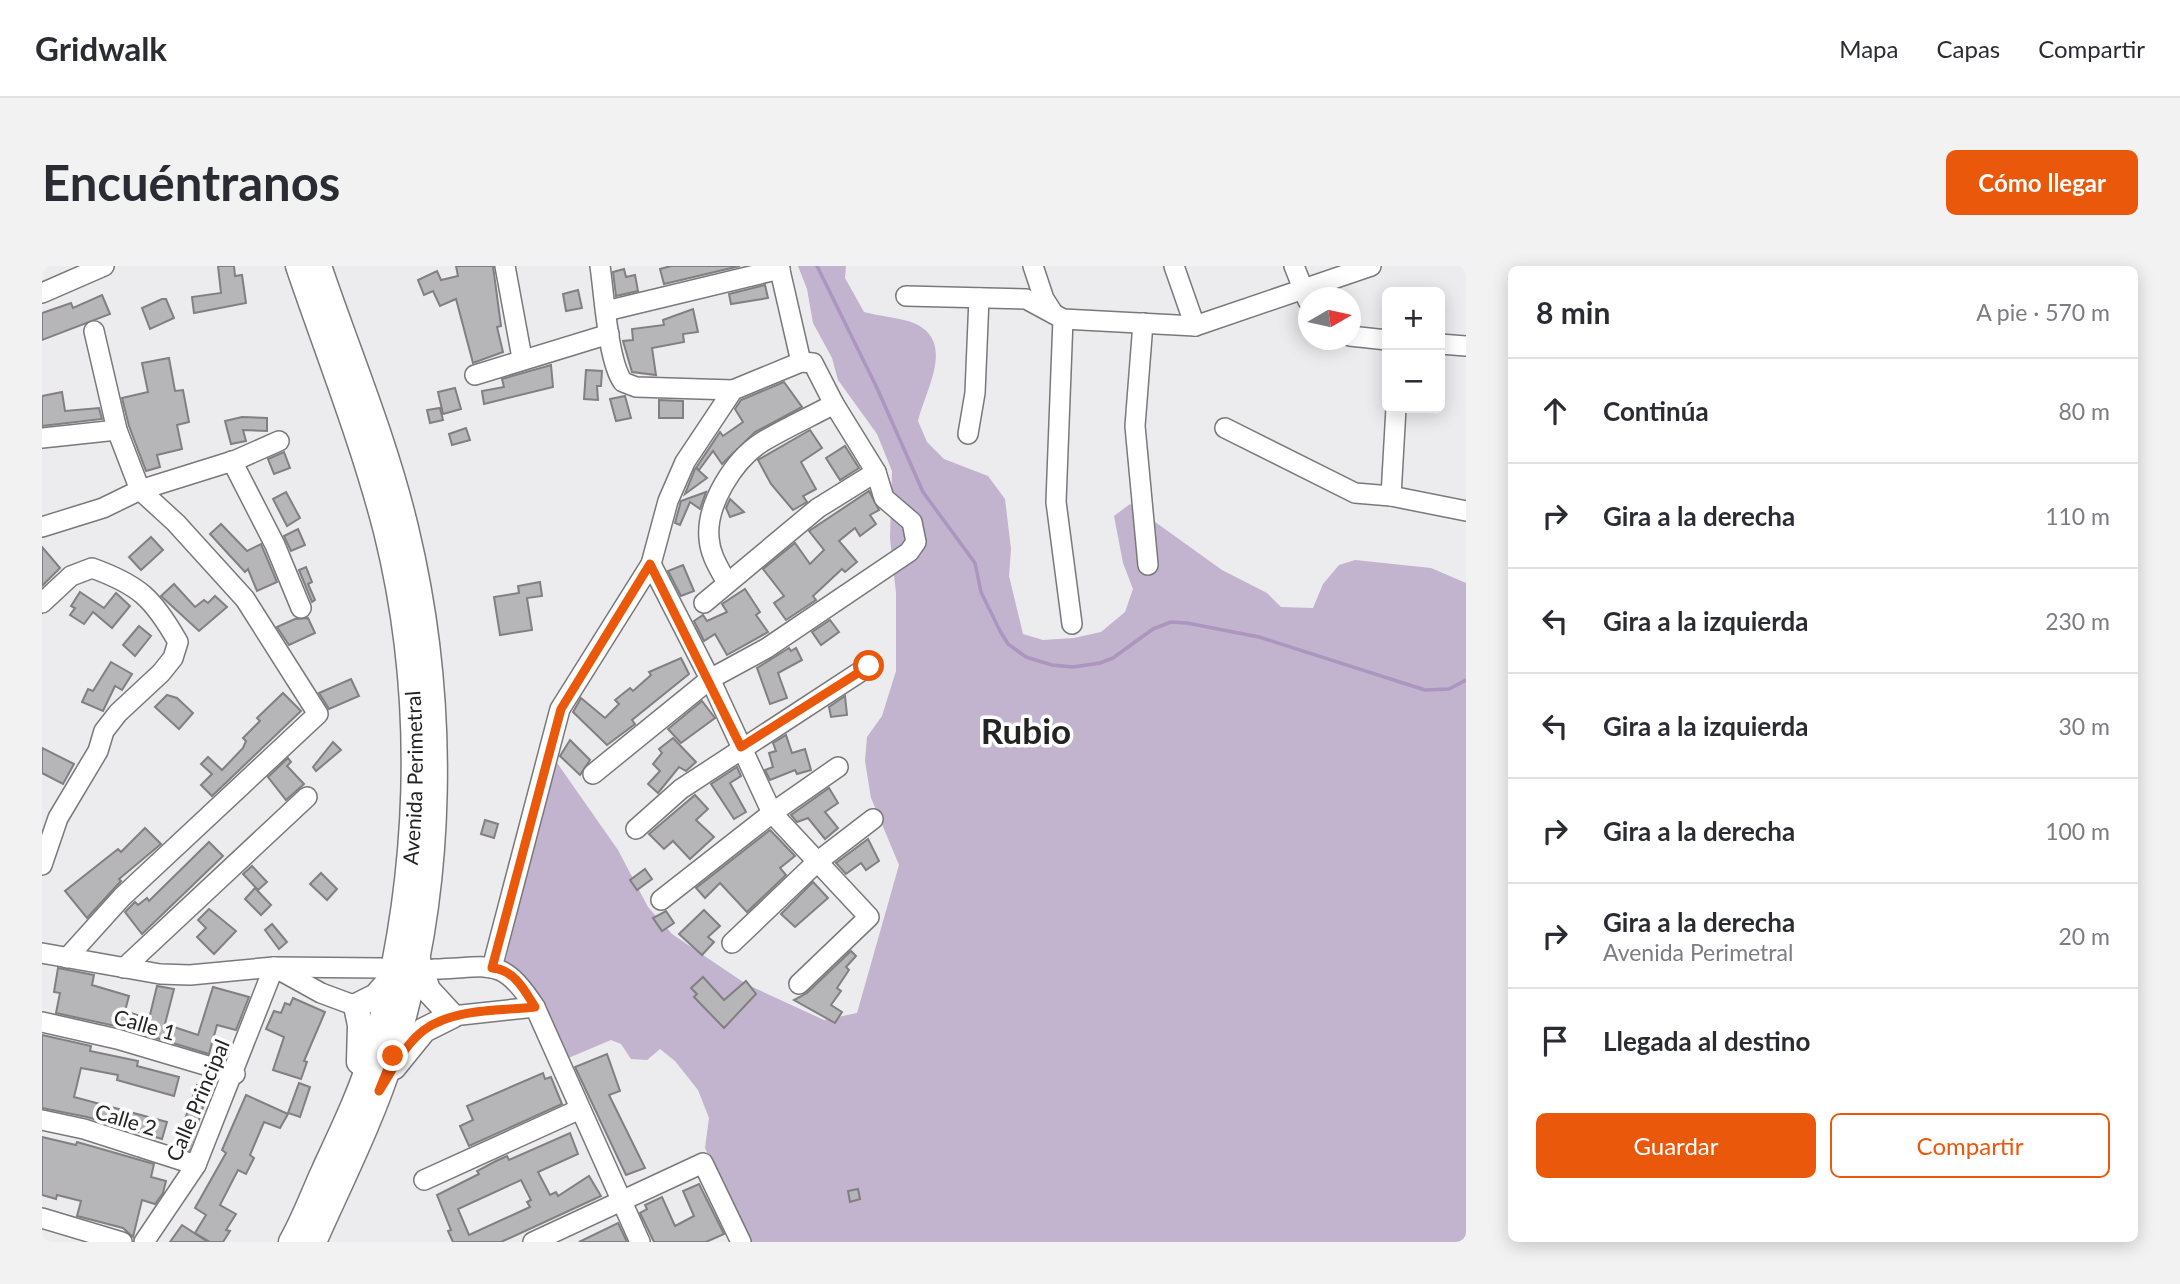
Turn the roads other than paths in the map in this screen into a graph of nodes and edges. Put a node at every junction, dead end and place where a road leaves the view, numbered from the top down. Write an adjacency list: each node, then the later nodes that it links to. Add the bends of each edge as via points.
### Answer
1 (104, 266): 13 (street)
2 (298, 266): 71 (main road, Avenida Perimetral, via 383,520 402,612 415,769 410,866)
3 (319, 266): 67 (main road, Avenida Perimetral, via 406,527 422,608 435,769)
4 (505, 266): 27 (street)
5 (600, 266): 17 (street)
6 (1033, 266): 18 (street, via 1044,299)
7 (1174, 266): 20 (street)
8 (1294, 266): 11 (street)
9 (1371, 266): 12 (street)
10 (779, 267): 17 (street); 28 (street)
11 (1302, 287)
12 (1323, 287)
13 (42, 293)
14 (906, 296): 16 (street)
15 (1298, 297): 20 (street)
16 (979, 298): 18 (street, via 1026,299); 35 (street, via 975,393)
17 (606, 311): 22 (street)
18 (1058, 316): 19 (street); 50 (street, via 1056,502)
19 (1143, 323): 20 (street); 45 (street, via 1135,426)
20 (1195, 326)
21 (94, 331): 34 (street)
22 (609, 334): 27 (street); 30 (street, via 619,377 629,385)
23 (1361, 337): 24 (street)
24 (1382, 339)
25 (1445, 344): 26 (street)
26 (1466, 346)
27 (522, 358): 29 (street)
28 (801, 362): 30 (street); 31 (street, via 814,363)
29 (475, 375)
30 (733, 390): 44 (street, via 685,462)
31 (834, 404): 39 (street); 46 (street, via 762,442 726,482 712,514 709,536 713,558)
32 (1396, 413): 41 (street)
33 (1225, 428): 41 (street, via 1355,493)
34 (117, 430): 36 (street); 40 (street)
35 (968, 434)
36 (42, 438)
37 (279, 441): 38 (street)
38 (233, 461): 40 (street); 49 (street)
39 (876, 472): 46 (street, via 818,508); 52 (street, via 884,498 912,522 916,542 909,552 767,648)
40 (140, 490): 43 (street, via 103,508); 66 (street, via 244,599 318,714 122,897)
41 (1391, 496): 42 (street)
42 (1466, 511)
43 (42, 527)
44 (650, 564): 52 (street); 70 (street, via 561,709)
45 (1147, 565)
46 (727, 583): 48 (street)
47 (42, 603): 58 (street, via 71,576 92,568 128,581 166,620 178,642 161,673 104,731 98,751)
48 (704, 603)
49 (301, 608)
50 (1072, 624)
51 (869, 666): 53 (street)
52 (710, 679): 53 (street); 55 (street)
53 (741, 747): 57 (street); 60 (street, via 681,789)
54 (838, 767): 57 (street)
55 (593, 774)
56 (307, 797): 69 (street)
57 (772, 813): 61 (street); 63 (street)
58 (50, 815): 62 (street)
59 (873, 819): 61 (street)
60 (636, 829)
61 (817, 862): 64 (street); 72 (street, via 869,917)
62 (42, 865)
63 (661, 900)
64 (732, 943)
65 (42, 953): 66 (street)
66 (67, 958): 69 (street)
67 (426, 963): 70 (street); 75 (main road, via 428,990); 78 (main road, Avenida Perimetral)
68 (274, 967): 69 (street, via 190,975); 71 (street); 73 (street); 77 (street, Calle Principal)
69 (124, 968)
70 (492, 968): 74 (street, via 502,968 519,982)
71 (386, 974): 73 (main road, via 376,996); 79 (main road, Avenida Perimetral, via 373,1050)
72 (799, 984)
73 (356, 1006): 79 (main road, via 360,1052)
74 (535, 1007): 75 (street); 80 (street)
75 (452, 1016): 78 (main road, via 424,1030)
76 (42, 1022): 77 (street, Calle 1)
77 (235, 1074): 82 (street, Calle Principal)
78 (379, 1091): 89 (main road, Avenida Perimetral)
79 (355, 1098): 88 (main road, Avenida Perimetral)
80 (580, 1109): 83 (street); 84 (street)
81 (42, 1120): 82 (street, Calle 2)
82 (196, 1165): 87 (street, Calle Principal)
83 (424, 1180)
84 (621, 1202): 90 (street); 91 (street); 92 (street, via 703,1163)
85 (42, 1218): 86 (street)
86 (122, 1242)
87 (144, 1242)
88 (290, 1242)
89 (314, 1242)
90 (533, 1242)
91 (640, 1242)
92 (741, 1242)

